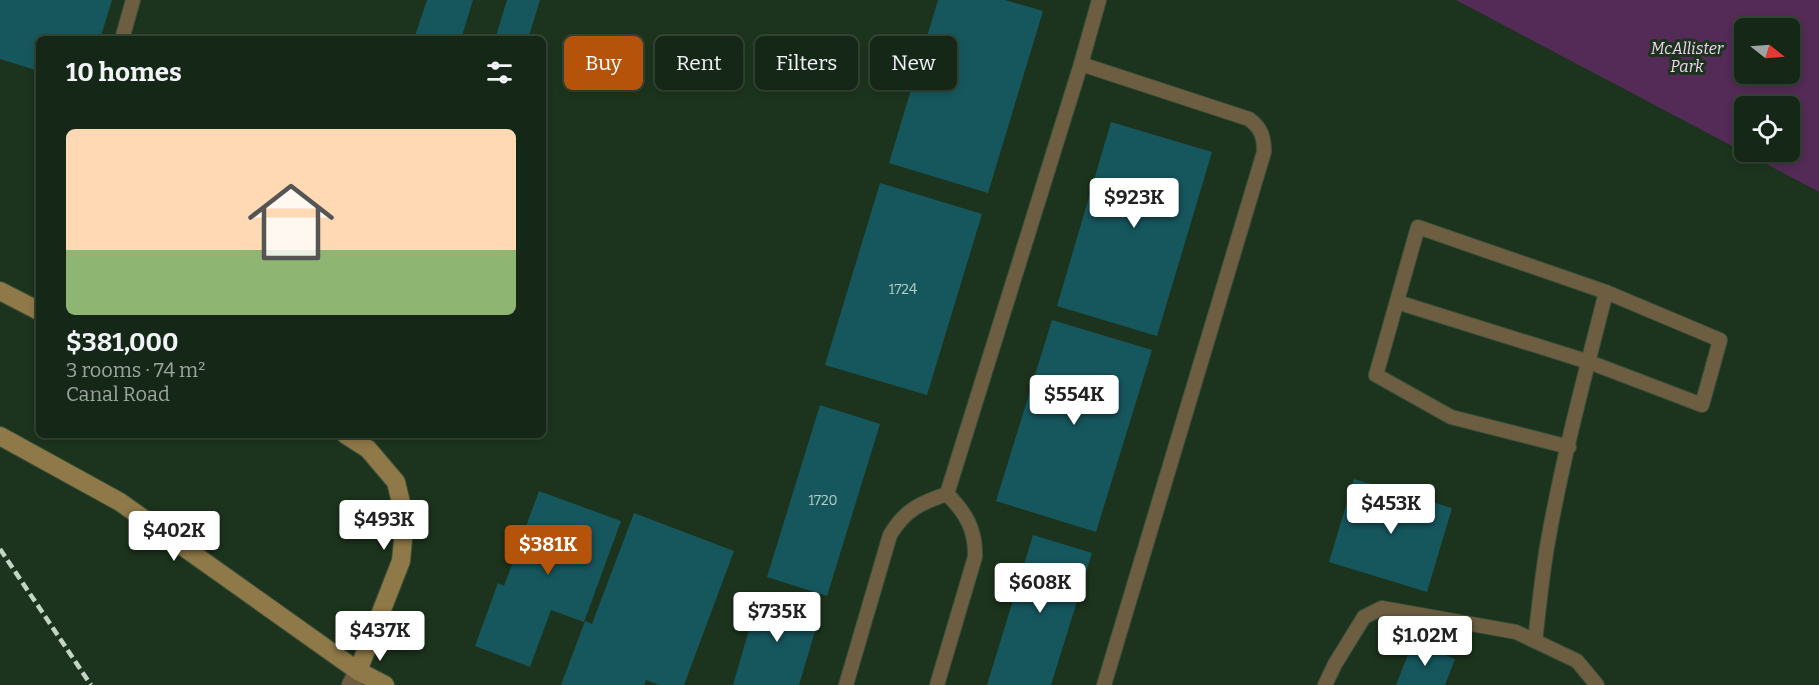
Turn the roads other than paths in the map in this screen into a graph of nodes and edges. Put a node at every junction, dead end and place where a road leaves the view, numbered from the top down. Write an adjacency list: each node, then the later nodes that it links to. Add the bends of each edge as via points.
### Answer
1 (133, 0): 3 (lane)
2 (1099, 0): 4 (lane)
3 (123, 36)
4 (1081, 64): 13 (lane); 19 (lane, via 1249,119 1264,139 1264,152)
5 (0, 291): 8 (main road)
6 (1606, 292): 7 (lane, via 1418,227); 9 (lane); 9 (lane, via 1720,340 1702,405)
7 (1396, 302): 9 (lane); 12 (lane, via 1376,375 1451,417)
8 (36, 309)
9 (1589, 362): 12 (lane)
10 (0, 436): 15 (main road, via 120,502)
11 (351, 438): 15 (main road, via 368,449 396,482 405,519 401,561)
12 (1569, 447): 14 (lane, via 1548,542)
13 (947, 494): 17 (lane, via 911,509 890,535); 18 (lane, via 962,509 976,539 975,557)
14 (1535, 641): 20 (lane, via 1516,632 1382,608 1364,617); 21 (lane, via 1577,661)
15 (358, 680): 16 (main road)
16 (385, 685)
17 (846, 685)
18 (937, 685)
19 (1104, 685)
20 (1325, 685)
21 (1597, 685)

